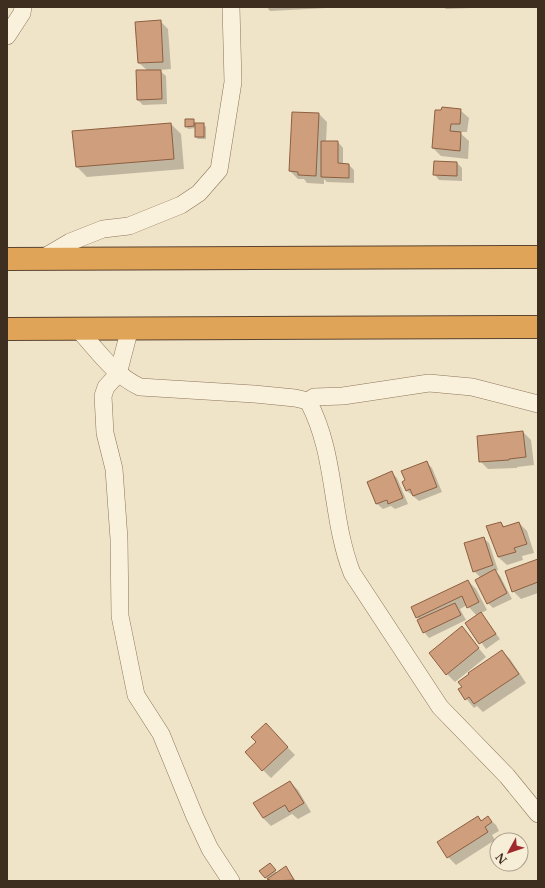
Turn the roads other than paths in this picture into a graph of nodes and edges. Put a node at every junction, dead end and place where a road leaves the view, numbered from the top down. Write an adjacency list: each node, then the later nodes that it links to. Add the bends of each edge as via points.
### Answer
1 (23, 7): 3 (street, via 22,13)
2 (231, 7): 6 (street, via 233,82 219,170 199,193 181,205 129,226 103,229 70,242)
3 (7, 36)
4 (538, 257): 6 (highway)
5 (7, 259): 6 (highway)
6 (41, 259)
7 (538, 327): 8 (highway)
8 (130, 328): 10 (highway); 11 (street)
9 (7, 329): 10 (highway)
10 (78, 329): 11 (street)
11 (118, 374): 12 (street, via 140,387 269,395); 15 (street, via 106,387 104,416 105,433 114,469 119,539 120,616 136,695 161,734 210,849)
12 (308, 401): 13 (street, via 314,397 343,396 429,383 472,387); 14 (street, via 328,452 338,527 352,573 440,707 507,776)
13 (538, 404)
14 (538, 814)
15 (231, 881)

